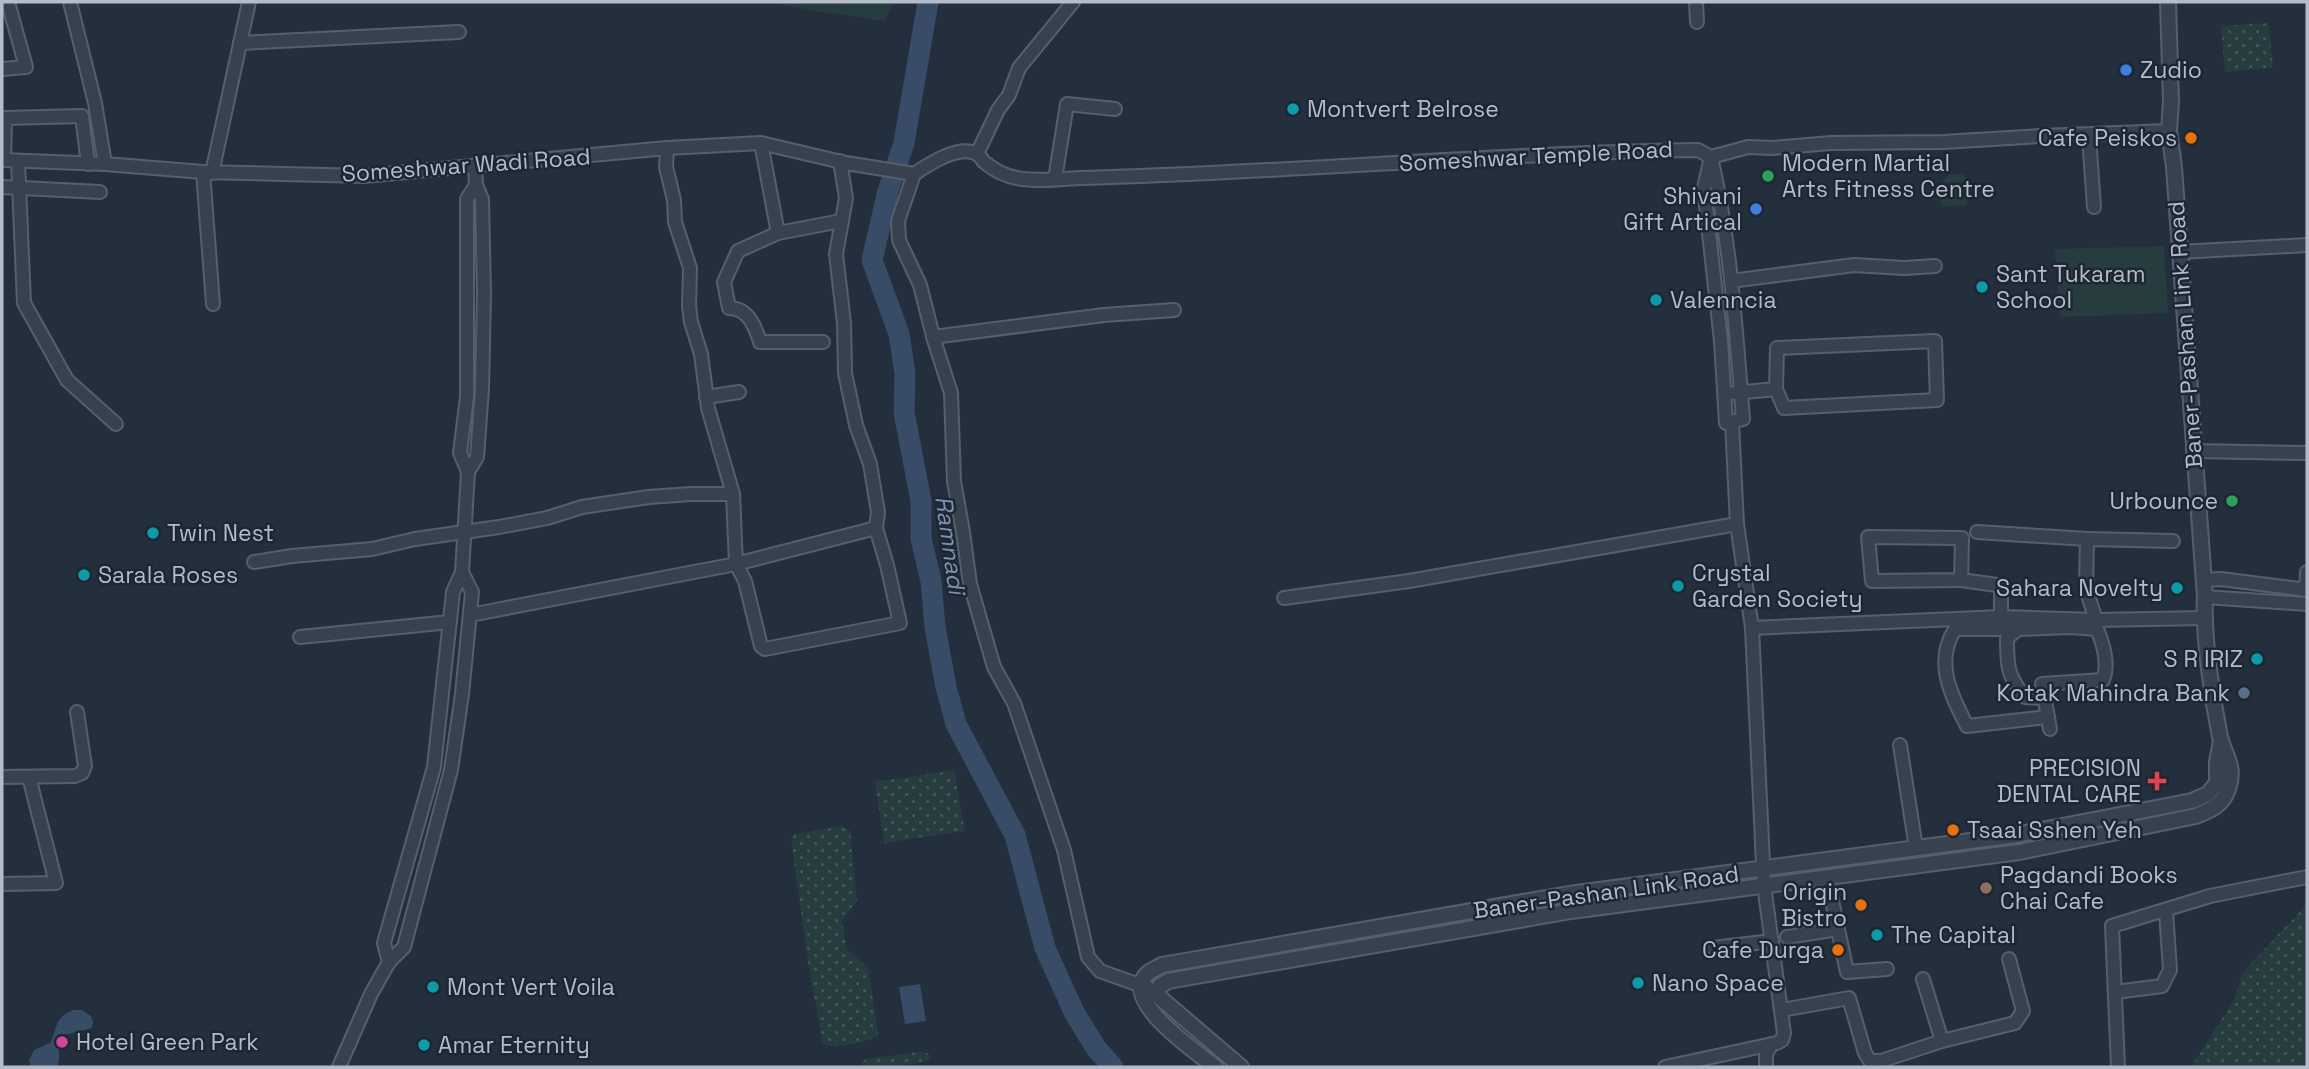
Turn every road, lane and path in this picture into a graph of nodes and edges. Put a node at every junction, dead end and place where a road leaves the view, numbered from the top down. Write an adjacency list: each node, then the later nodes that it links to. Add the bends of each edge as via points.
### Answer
1 (8, 2): 10 (street, via 26,67)
2 (70, 2): 21 (street)
3 (249, 2): 9 (street)
4 (1073, 2): 16 (street, via 1019,68)
5 (1696, 2): 7 (street)
6 (2168, 2): 12 (street, Baner-Pashan Link Road)
7 (1697, 22)
8 (459, 32): 9 (street)
9 (240, 43): 23 (street)
10 (2, 69)
11 (1115, 109): 25 (street, via 1067,104)
12 (2169, 131): 13 (street, Someshwar Temple Road); 33 (street, Baner-Pashan Link Road)
13 (2089, 135): 17 (street, Someshwar Temple Road, via 1748,148); 29 (street)
14 (761, 143): 15 (street, Someshwar Wadi Road); 19 (street); 31 (street)
15 (667, 148): 22 (street, Someshwar Wadi Road); 44 (street, via 675,222 690,268 689,306)
16 (977, 153): 24 (street, via 949,155); 25 (street, Someshwar Temple Road, via 1007,175)
17 (1711, 157): 25 (street, Someshwar Temple Road, via 1698,150 1602,151); 35 (street); 43 (street, via 1704,188)
18 (8, 160): 20 (street, Someshwar Wadi Road); 20 (street, via 5,118 82,116); 27 (street)
19 (843, 162): 24 (street); 30 (street)
20 (88, 164): 21 (street, Someshwar Wadi Road)
21 (105, 164): 23 (street, Someshwar Wadi Road)
22 (475, 165): 23 (street, Someshwar Wadi Road, via 364,176); 52 (street, via 482,199 482,389 477,457 468,472)
23 (207, 173): 36 (street)
24 (914, 174): 38 (street, via 898,221 899,240 920,285)
25 (1055, 179)
26 (2, 187): 27 (street)
27 (19, 188): 28 (street); 46 (street, via 24,303 67,380)
28 (100, 192)
29 (2094, 208)
30 (841, 221): 31 (street); 51 (street, via 836,254 845,373 870,464)
31 (778, 233): 39 (street, via 738,251 733,258 724,282 729,308 750,319 760,342)
32 (2307, 245): 33 (street)
33 (2179, 252): 47 (street, Baner-Pashan Link Road)
34 (1935, 266): 35 (street, via 1854,265)
35 (1731, 281): 42 (street)
36 (213, 304)
37 (1174, 310): 38 (street)
38 (933, 337): 97 (street, via 951,393 954,481 970,584 993,667 1014,703 1060,837 1088,957 1100,971)
39 (823, 341)
40 (1776, 389): 40 (street, via 1784,408 1937,400 1935,341 1777,348); 42 (street)
41 (739, 392): 44 (street)
42 (1741, 392): 43 (street); 45 (street, via 1742,419)
43 (1723, 394): 45 (street, via 1726,423)
44 (706, 397): 49 (street)
45 (1732, 422): 50 (street)
46 (116, 424)
47 (2193, 451): 48 (street); 61 (street, Baner-Pashan Link Road)
48 (2307, 453)
49 (733, 494): 52 (street, via 649,497); 57 (street)
50 (1737, 524): 64 (street); 71 (street)
51 (876, 528): 57 (street); 57 (street, via 900,623 765,649)
52 (465, 532): 56 (street, via 372,549); 58 (street)
53 (1977, 532): 54 (street)
54 (2087, 539): 55 (street); 69 (street, via 2086,589)
55 (2173, 541)
56 (254, 562)
57 (736, 564): 66 (street)
58 (462, 572): 66 (street, via 472,592); 70 (street, via 453,592)
59 (2307, 572): 62 (street)
60 (1961, 580): 60 (street, via 1962,538 1868,537 1872,581); 67 (street, via 1997,584)
61 (2204, 580): 62 (street); 63 (street, Baner-Pashan Link Road)
62 (2306, 590)
63 (2205, 597): 65 (street); 68 (street, Baner-Pashan Link Road)
64 (1284, 598)
65 (2307, 604)
66 (470, 615): 94 (street, via 450,769 404,947)
67 (2001, 617): 69 (street); 71 (street)
68 (2204, 618): 69 (street); 76 (street, Baner-Pashan Link Road)
69 (2096, 620)
70 (450, 622): 73 (street); 94 (street, via 435,768 384,943)
71 (1752, 628): 83 (street)
72 (2018, 629): 74 (street, via 2007,638 2012,682 2025,697); 74 (street, via 2097,629 2102,641 2103,680 2042,684); 74 (street, via 1955,629 1947,642 1951,695 1967,726 2049,723)
73 (300, 637)
74 (2044, 698)
75 (77, 712): 79 (street, via 85,766 82,773)
76 (2221, 739): 80 (street, Baner-Pashan Link Road, via 2217,783 2208,794); 81 (street, Baner-Pashan Link Road, via 2231,762 2230,786 2219,805)
77 (1900, 745): 82 (street)
78 (2, 777): 79 (street)
79 (29, 777): 86 (street, via 56,883)
80 (2192, 800): 81 (street); 82 (street, Baner-Pashan Link Road, via 2016,835)
81 (2196, 816): 84 (street, Baner-Pashan Link Road, via 2019,852)
82 (1916, 848): 83 (street, Baner-Pashan Link Road)
83 (1764, 868): 87 (street); 97 (street, Baner-Pashan Link Road, via 1569,894 1162,965)
84 (1827, 877): 87 (street, Baner-Pashan Link Road); 89 (street)
85 (2307, 877): 88 (street, via 2210,896)
86 (2, 884)
87 (1764, 885): 91 (street); 98 (street, Baner-Pashan Link Road, via 1571,911 1168,981)
88 (2166, 911): 99 (street, via 2112,926); 99 (street, via 2170,970 2162,986)
89 (1838, 929): 90 (street); 95 (street, via 1847,972)
90 (1787, 937)
91 (1772, 941): 92 (street); 100 (street)
92 (1713, 948)
93 (2010, 959): 101 (street, via 2023,1011 2015,1023)
94 (389, 962): 103 (street)
95 (1887, 969)
96 (1923, 979): 101 (street)
97 (1141, 984): 98 (street); 104 (street, via 1152,1014)
98 (1156, 992): 105 (street)
99 (2115, 992): 108 (street)
100 (1782, 1010): 101 (street, via 1849,998 1870,1060 1881,1061); 102 (street, via 1782,1040)
101 (1942, 1041)
102 (1772, 1044): 106 (street); 107 (street)
103 (339, 1067)
104 (1215, 1067)
105 (1241, 1067)
106 (1665, 1067)
107 (1766, 1067)
108 (2118, 1067)

